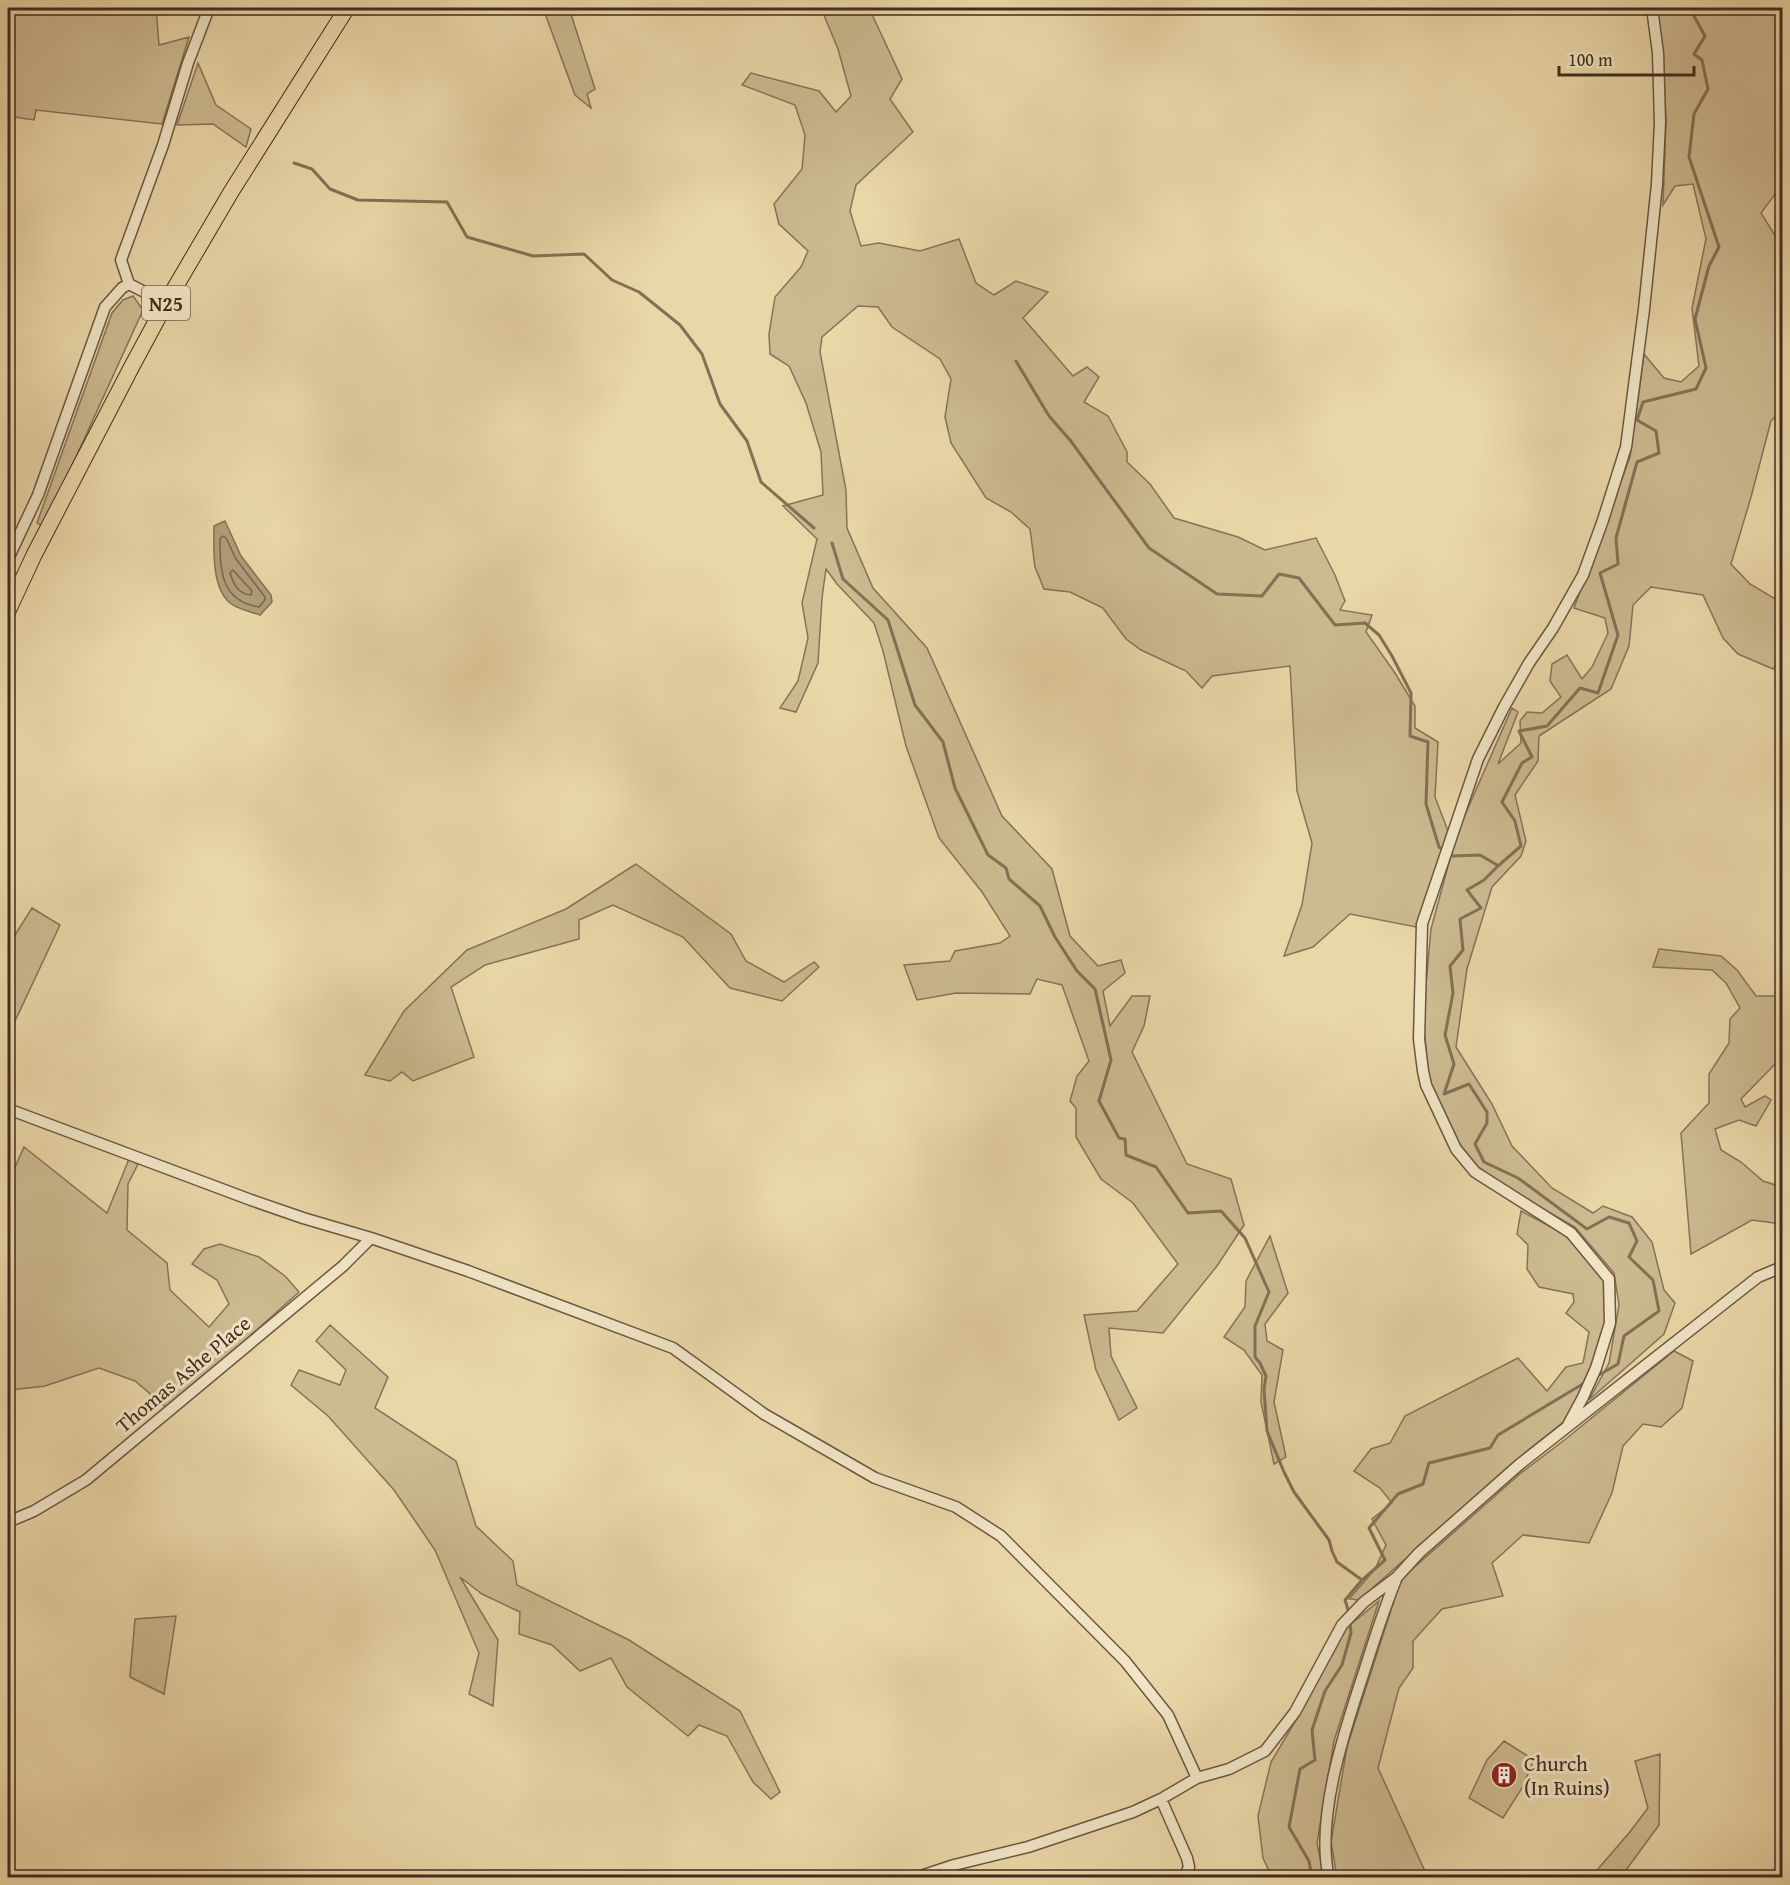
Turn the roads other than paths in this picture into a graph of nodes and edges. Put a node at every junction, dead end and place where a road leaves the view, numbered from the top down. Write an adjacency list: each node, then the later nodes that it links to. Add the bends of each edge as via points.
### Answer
1 (209, 8): 4 (street, via 121,260)
2 (347, 8): 5 (highway, N25)
3 (1652, 8): 11 (street, via 1658,53 1657,184 1626,447 1583,575 1529,663 1478,759 1422,924 1419,1039 1426,1085 1456,1149 1475,1172 1571,1233 1609,1279 1610,1323 1596,1368)
4 (129, 284): 5 (street); 6 (street, via 105,307 38,495)
5 (166, 303): 7 (highway, N25)
6 (8, 559)
7 (8, 611)
8 (8, 1109): 9 (street, via 251,1200)
9 (371, 1238): 12 (street, Thomas Ashe Place, via 343,1266 86,1480); 14 (street, via 673,1347 764,1414 855,1467 883,1482 956,1507 1001,1536 1125,1661 1168,1715)
10 (1782, 1267): 11 (street, via 1758,1277)
11 (1568, 1425): 13 (street, via 1419,1553)
12 (8, 1522)
13 (1397, 1577): 14 (street, via 1342,1624 1295,1712 1265,1751 1229,1769); 18 (street, via 1342,1739 1325,1841)
14 (1197, 1778): 15 (street)
15 (1161, 1799): 16 (street, via 1028,1847); 17 (street, via 1187,1858 1189,1867)
16 (915, 1878)
17 (1184, 1878)
18 (1329, 1878)

